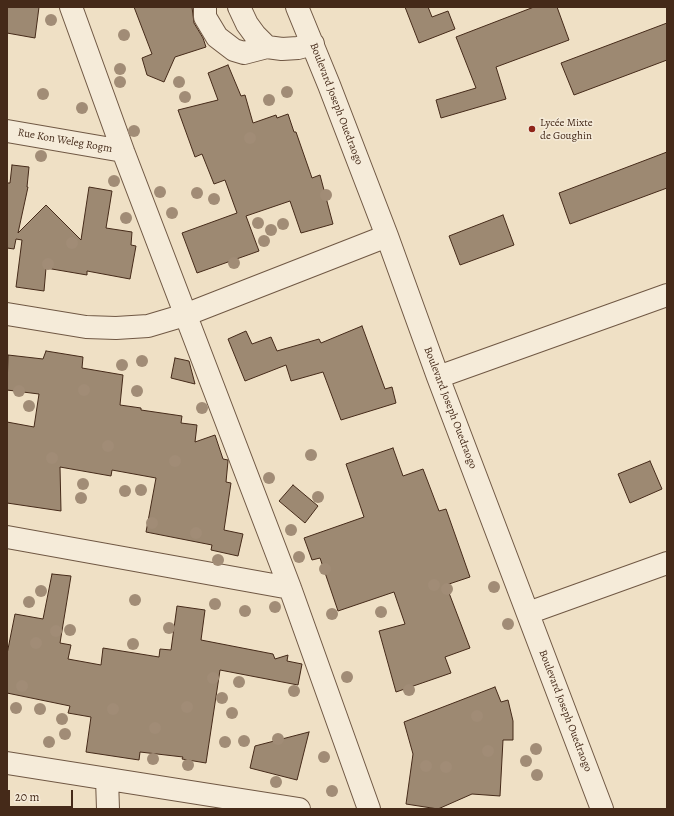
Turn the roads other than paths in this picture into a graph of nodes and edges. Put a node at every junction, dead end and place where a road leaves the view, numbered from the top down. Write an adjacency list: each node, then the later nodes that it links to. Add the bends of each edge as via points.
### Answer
1 (71, 7): 8 (street)
2 (205, 7): 6 (street, via 205,17 217,37 234,50 244,52)
3 (239, 7): 6 (street, via 247,24)
4 (297, 7): 5 (street, Boulevard Joseph Ouedraogo)
5 (313, 44): 6 (street, via 298,48); 9 (street, Boulevard Joseph Ouedraogo)
6 (267, 47)
7 (7, 131): 8 (street, Rue Kon Weleg Rogm)
8 (123, 151): 12 (street)
9 (387, 236): 12 (street); 13 (street, Boulevard Joseph Ouedraogo)
10 (667, 295): 13 (street)
11 (7, 314): 12 (street, via 86,327 116,328 148,326)
12 (185, 315): 16 (street)
13 (438, 377): 17 (street, Boulevard Joseph Ouedraogo)
14 (7, 537): 16 (street)
15 (667, 563): 17 (street)
16 (290, 588): 22 (street)
17 (528, 613): 23 (street, Boulevard Joseph Ouedraogo)
18 (7, 763): 19 (street)
19 (107, 779): 20 (street); 21 (street)
20 (108, 809)
21 (299, 809)
22 (369, 809)
23 (602, 809)

